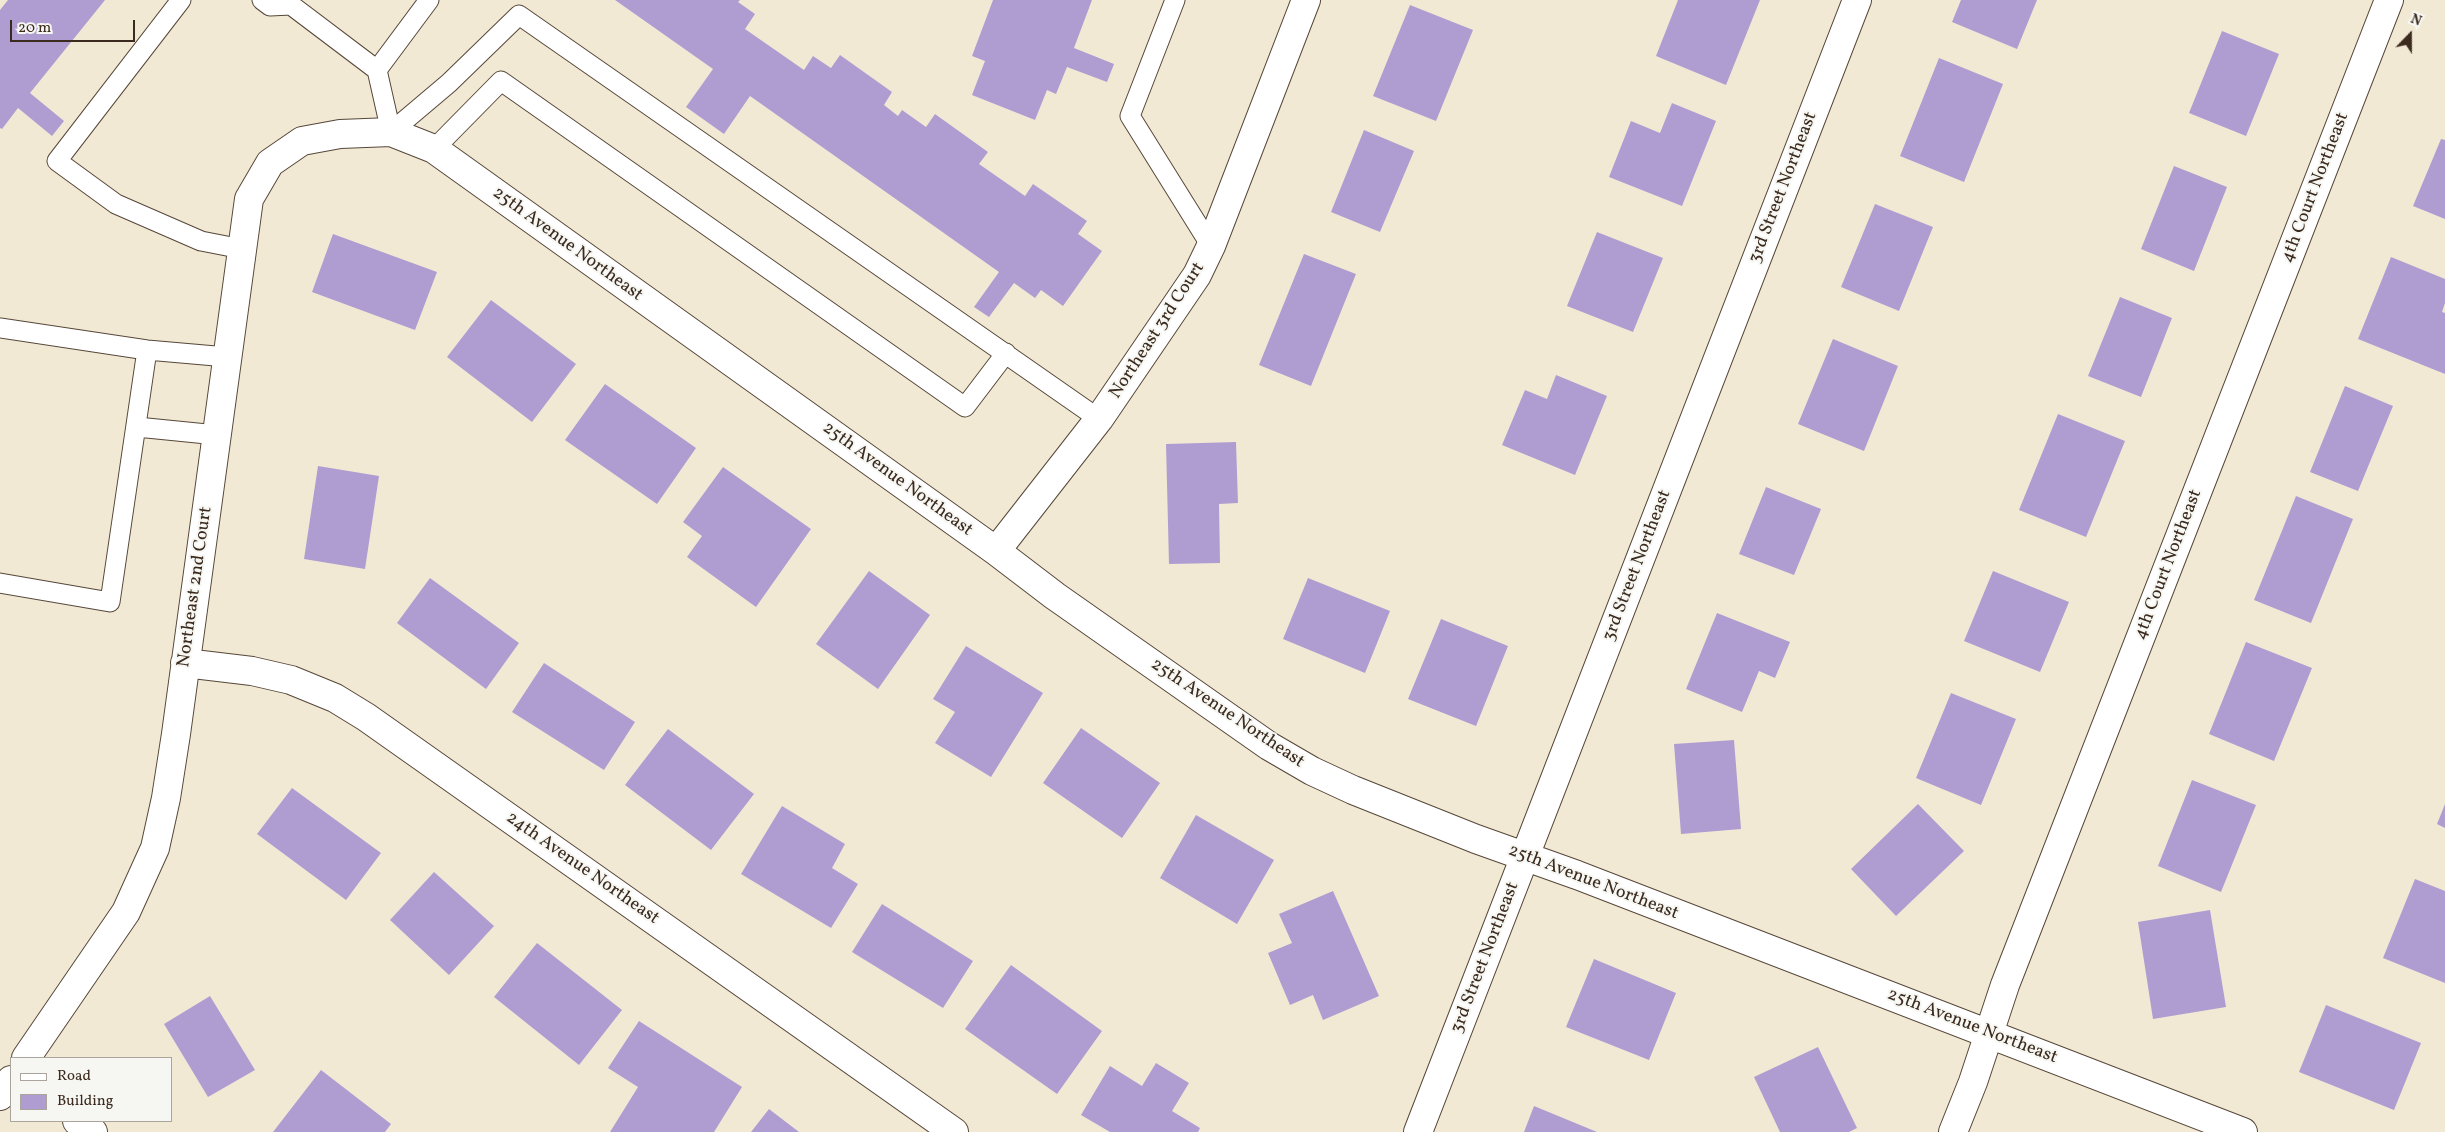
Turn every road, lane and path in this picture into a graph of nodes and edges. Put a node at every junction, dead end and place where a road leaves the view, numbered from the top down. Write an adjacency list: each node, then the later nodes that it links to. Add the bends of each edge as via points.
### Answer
1 (181, 0): 13 (lane, via 57,160 116,204 201,241)
2 (429, 0): 8 (lane)
3 (1175, 0): 12 (lane, via 1130,116)
4 (1306, 0): 12 (street, Northeast 3rd Court)
5 (1857, 0): 24 (street, 3rd Street Northeast)
6 (2388, 0): 25 (street, 4th Court Northeast)
7 (266, 3): 8 (lane, via 291,5)
8 (377, 70): 9 (lane)
9 (392, 132): 10 (street, 25th Avenue Northeast); 11 (street, 25th Avenue Northeast); 16 (lane, via 449,83 519,15)
10 (340, 134): 13 (street, Northeast 2nd Court, via 302,141 270,163 249,199)
11 (434, 149): 16 (lane, via 502,81 965,408); 21 (street, 25th Avenue Northeast)
12 (1211, 246): 18 (street, Northeast 3rd Court, via 1197,275)
13 (242, 249): 17 (street, Northeast 2nd Court)
14 (0, 328): 15 (lane)
15 (147, 350): 17 (lane); 19 (lane)
16 (1006, 353): 18 (lane)
17 (228, 357): 20 (street, Northeast 2nd Court)
18 (1099, 419): 21 (street, Northeast 3rd Court)
19 (136, 427): 20 (lane); 22 (lane, via 110,602)
20 (217, 435): 23 (street, Northeast 2nd Court)
21 (996, 551): 24 (street, 25th Avenue Northeast, via 1269,746 1312,771)
22 (0, 584)
23 (185, 663): 26 (street, Northeast 2nd Court, via 166,798 154,848 126,912); 31 (street, 24th Avenue Northeast, via 290,680 335,698)
24 (1525, 857): 25 (street, 25th Avenue Northeast); 32 (street, 3rd Street Northeast)
25 (1989, 1033): 33 (street, 4th Court Northeast); 34 (street, 25th Avenue Northeast)
26 (27, 1057)
27 (10, 1081): 28 (street)
28 (0, 1096)
29 (78, 1122): 30 (street)
30 (93, 1132)
31 (954, 1132)
32 (1418, 1132)
33 (1953, 1132)
34 (2243, 1132)

